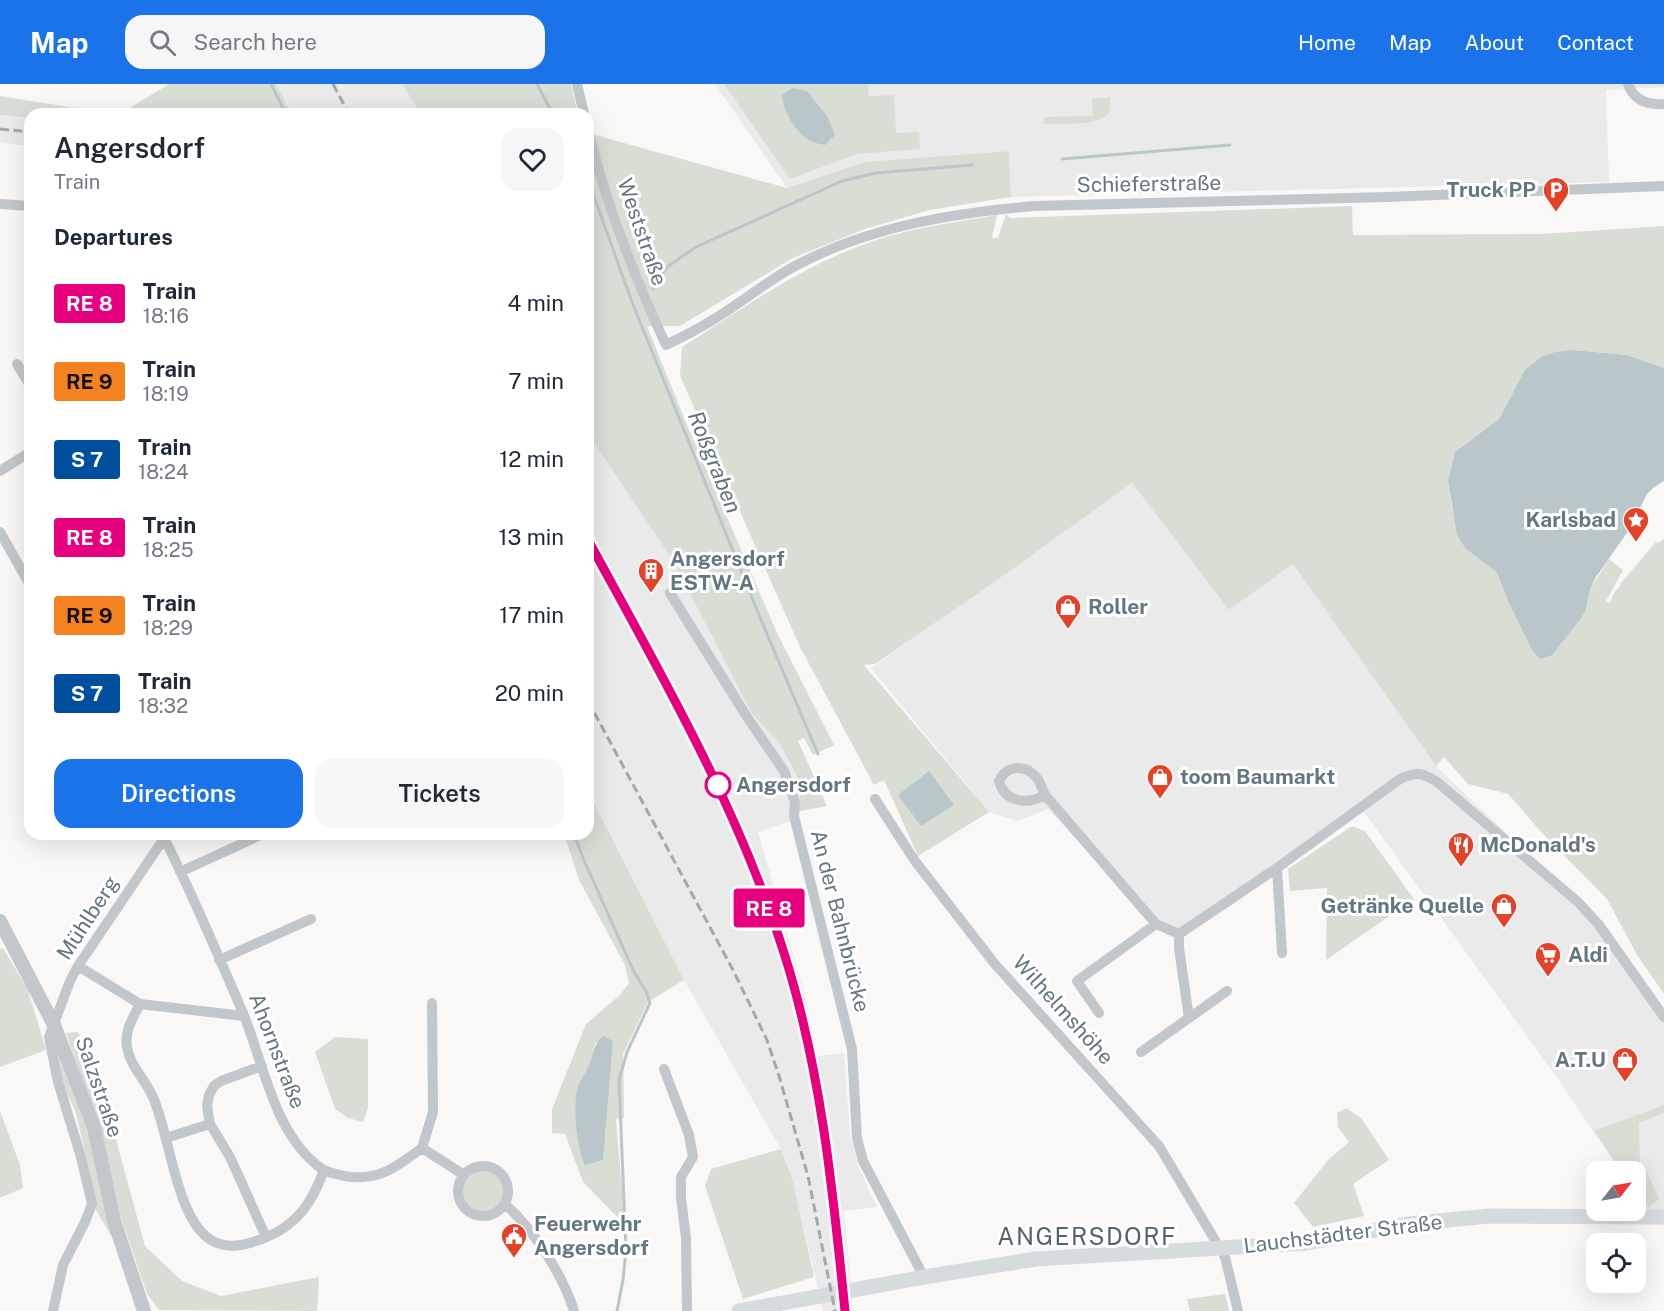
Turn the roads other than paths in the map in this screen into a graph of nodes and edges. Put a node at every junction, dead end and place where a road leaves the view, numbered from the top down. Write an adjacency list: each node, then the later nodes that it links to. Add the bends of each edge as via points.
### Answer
1 (577, 84): 4 (street)
2 (1628, 84): 3 (street, via 1633,95 1642,101)
3 (1664, 104)
4 (583, 108)
5 (594, 150): 9 (street, Weststraße, via 641,291)
6 (1664, 186): 9 (street, Schieferstraße, via 982,210 911,224 846,244 794,266 713,321)
7 (0, 204): 8 (street)
8 (24, 206)
9 (666, 345)
10 (17, 364): 11 (street)
11 (24, 375)
12 (24, 456): 13 (street)
13 (0, 471)
14 (0, 532): 15 (street)
15 (24, 574)
16 (670, 593): 51 (street, An der Bahnbrücke, via 784,771 790,787 852,1049 862,1161)
17 (1045, 795): 26 (street)
18 (875, 799): 50 (street, Wilhelmshöhe, via 915,861 994,963 1159,1146)
19 (161, 840): 30 (street, Mühlberg)
20 (166, 840): 23 (street, Ahornstraße)
21 (249, 840): 23 (street)
22 (1277, 868): 27 (street); 28 (street); 36 (street, via 1400,779 1422,773 1578,902 1599,925)
23 (180, 872): 29 (street, Ahornstraße)
24 (311, 919): 29 (street)
25 (0, 921): 38 (street, Salzstraße)
26 (1156, 924): 27 (street); 34 (street, via 1077,981)
27 (1179, 934): 37 (street)
28 (1282, 953)
29 (219, 960): 35 (street, Ahornstraße)
30 (78, 966): 33 (street); 38 (street, Mühlberg)
31 (1227, 991): 37 (street)
32 (432, 1003): 44 (street, via 433,1112)
33 (140, 1004): 35 (street); 43 (street, via 128,1029 126,1045 130,1060 152,1094)
34 (1099, 1012)
35 (244, 1016): 40 (street, Ahornstraße)
36 (1664, 1017)
37 (1189, 1018): 39 (street)
38 (54, 1024): 52 (street, Mühlberg, via 49,1037 51,1049 92,1204 58,1277); 53 (street, Salzstraße, via 94,1127 114,1221)
39 (1141, 1052)
40 (262, 1066): 42 (street, via 214,1086 207,1106); 45 (street, Ahornstraße, via 288,1131)
41 (664, 1069): 55 (street, via 693,1156 681,1177)
42 (210, 1124): 43 (street); 49 (street, via 230,1157)
43 (166, 1138): 49 (street, via 179,1190 197,1227 222,1245 238,1246)
44 (422, 1148): 45 (street, Ahornstraße, via 393,1169 375,1175 352,1177); 46 (street)
45 (324, 1170): 49 (street, via 309,1205 288,1226)
46 (464, 1175): 47 (street, via 476,1167 498,1171 507,1183); 47 (street, via 459,1196 472,1213 491,1215)
47 (505, 1204): 54 (street, via 542,1249)
48 (1664, 1217): 50 (main road, Lauchstädter Straße, via 1490,1216 1408,1224 1306,1243)
49 (266, 1238)
50 (1220, 1249): 51 (main road, Lauchstädter Straße, via 1064,1257); 57 (street, Wilhelmshöhe)
51 (924, 1277): 56 (main road, Lauchstädter Straße)
52 (53, 1311)
53 (144, 1311)
54 (574, 1311)
55 (687, 1311)
56 (739, 1311)
57 (1238, 1311)

